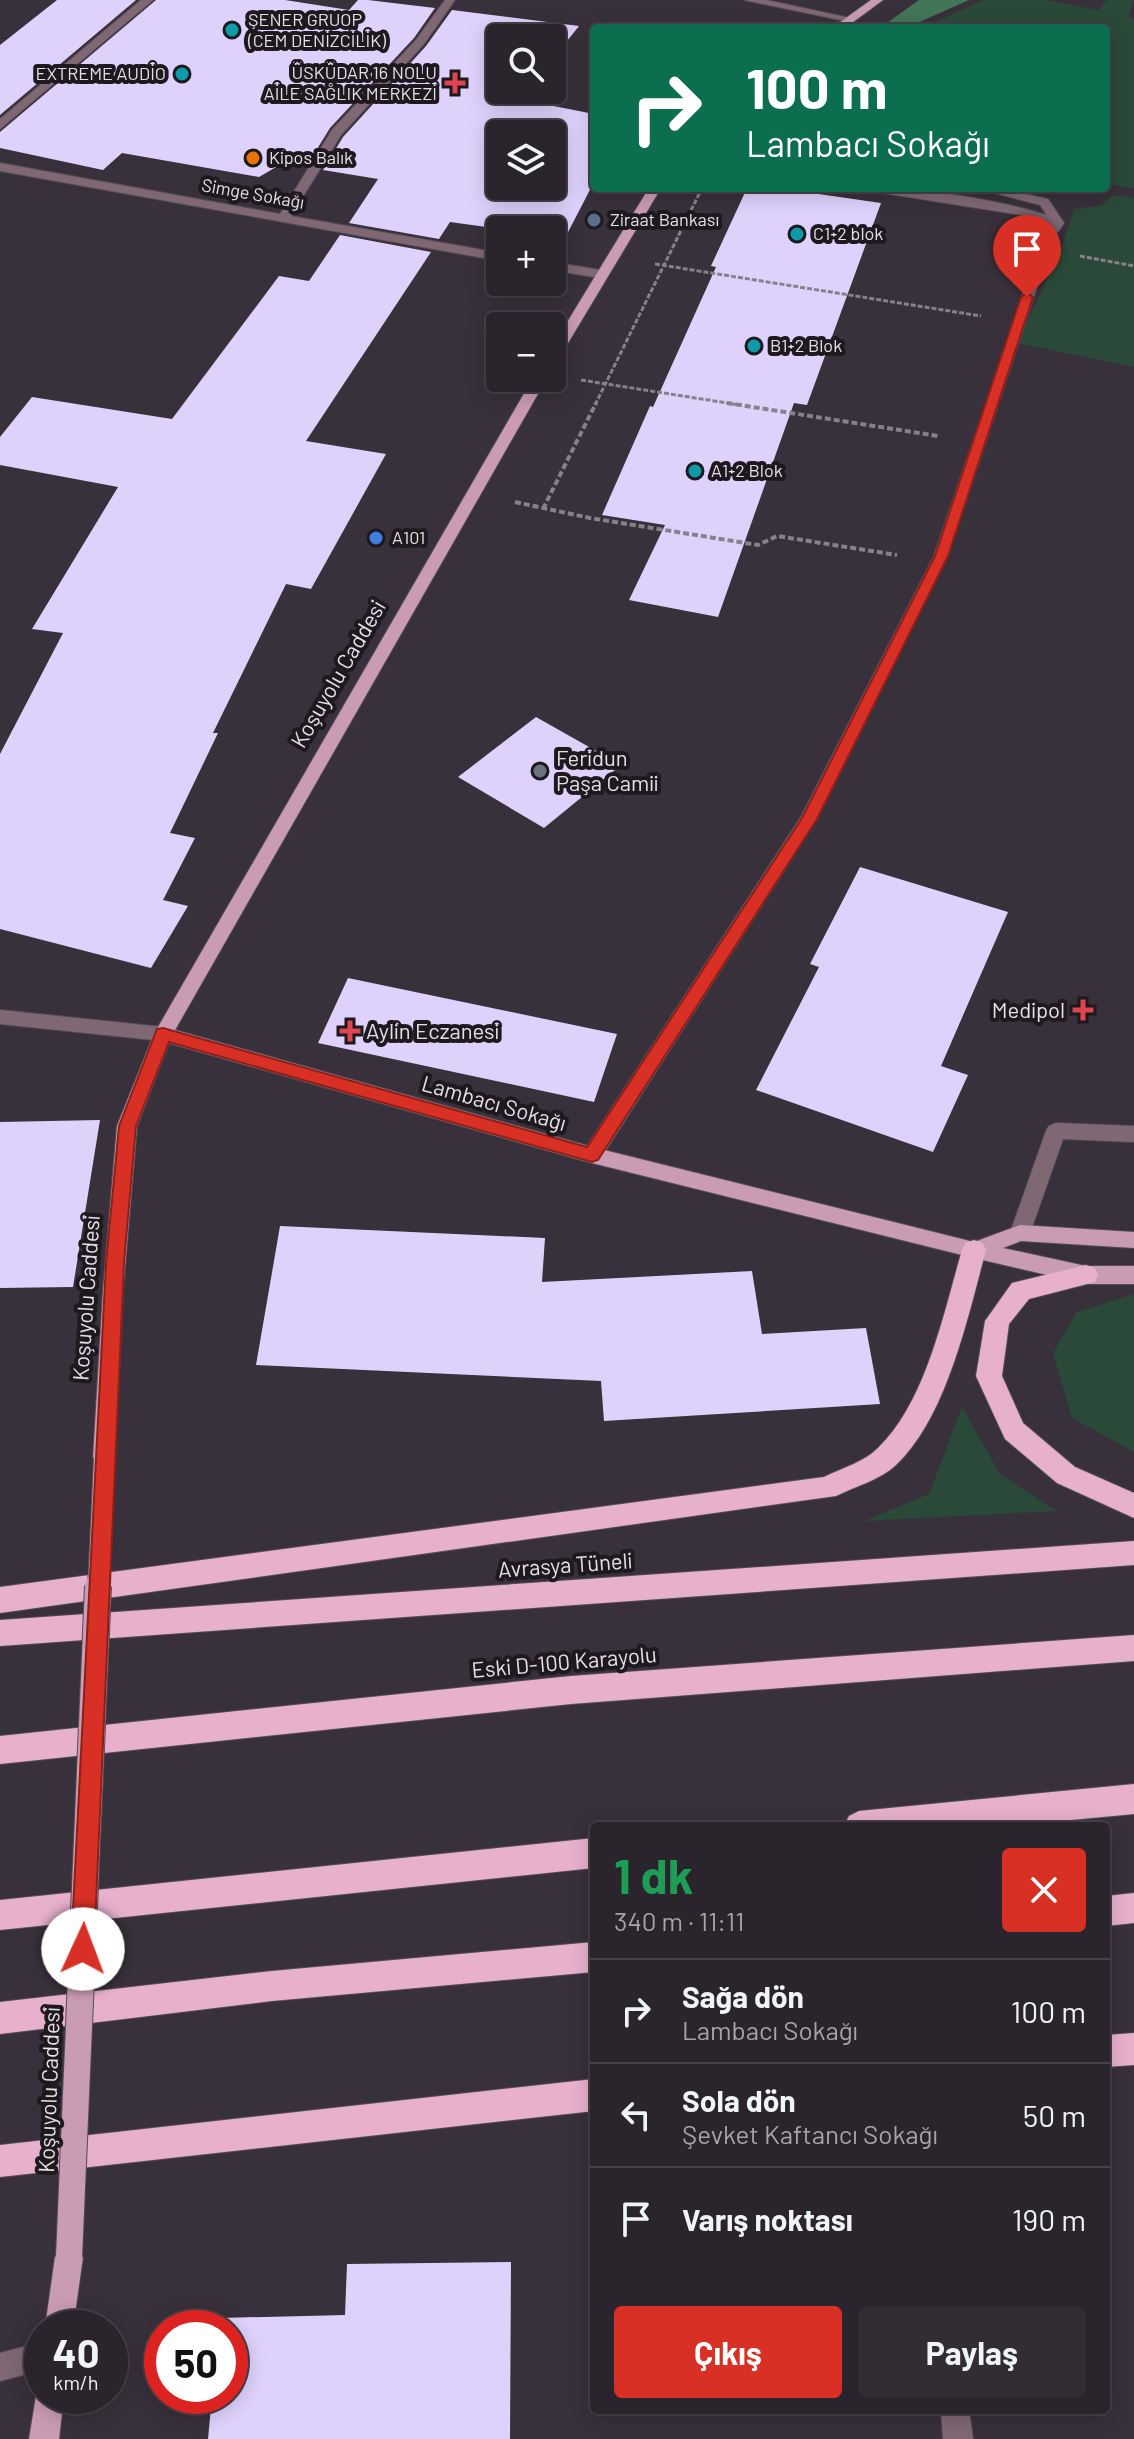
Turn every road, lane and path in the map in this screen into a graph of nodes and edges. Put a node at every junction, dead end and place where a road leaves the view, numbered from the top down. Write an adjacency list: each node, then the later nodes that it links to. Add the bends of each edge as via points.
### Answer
1 (148, 0): 8 (street)
2 (450, 0): 14 (street, via 420,42 336,133)
3 (749, 0): 4 (street)
4 (766, 0): 6 (street)
5 (878, 0): 6 (main road)
6 (850, 19): 7 (main road)
7 (843, 24)
8 (0, 125)
9 (0, 167): 14 (street, Simge Sokağı)
10 (652, 192): 18 (main road)
11 (700, 192): 19 (path)
12 (900, 192): 15 (street, via 1023,212)
13 (1000, 192): 15 (street, via 1044,202)
14 (283, 218): 17 (street, Simge Sokağı)
15 (1058, 223): 16 (street)
16 (1040, 249): 20 (path); 23 (street)
17 (486, 254)
18 (611, 257): 19 (path); 22 (main road)
19 (663, 265): 23 (path); 26 (path)
20 (1134, 266)
21 (566, 268): 22 (street)
22 (600, 274): 24 (main road)
23 (1018, 322): 28 (street)
24 (566, 334)
25 (579, 380): 26 (path)
26 (605, 384): 28 (path); 30 (path)
27 (532, 392): 29 (main road, Koşuyolu Caddesi)
28 (978, 443): 31 (street)
29 (475, 492): 30 (path); 33 (main road, Koşuyolu Caddesi)
30 (543, 509): 31 (path, via 758,545 777,536)
31 (938, 562): 35 (street, via 809,819)
32 (0, 1017): 33 (street, Lambacı Sokağı)
33 (163, 1034): 35 (main road, Lambacı Sokağı); 59 (main road, Koşuyolu Caddesi, bridge, via 127,1126 113,1291 69,2257)
34 (1134, 1134): 36 (street, via 1056,1131)
35 (592, 1155): 38 (main road, Lambacı Sokağı)
36 (1020, 1233): 37 (main road); 38 (main road)
37 (1134, 1240)
38 (974, 1250): 39 (main road, Lambacı Sokağı); 43 (highway, via 923,1406 887,1457 827,1488)
39 (1086, 1275): 40 (main road, Lambacı Sokağı); 41 (highway, via 1021,1290 997,1321 989,1376 1014,1431 1066,1475)
40 (1134, 1275)
41 (1134, 1506)
42 (1134, 1553): 44 (highway, Avrasya Tüneli)
43 (0, 1600)
44 (0, 1633)
45 (1134, 1648): 46 (highway, Eski D-100 Karayolu, via 571,1690)
46 (0, 1750)
47 (1134, 1799): 48 (highway)
48 (900, 1822)
49 (590, 1853): 52 (highway)
50 (1134, 1908): 51 (highway)
51 (1110, 1911)
52 (0, 1915)
53 (590, 1957): 54 (highway, via 272,1986)
54 (0, 2018)
55 (1134, 2049): 56 (highway)
56 (1110, 2051)
57 (590, 2095): 58 (highway)
58 (0, 2161)
59 (62, 2310)
60 (24, 2361): 61 (street)
61 (0, 2367)
62 (47, 2414): 64 (main road)
63 (955, 2414): 65 (street)
64 (44, 2439)
65 (958, 2439)

